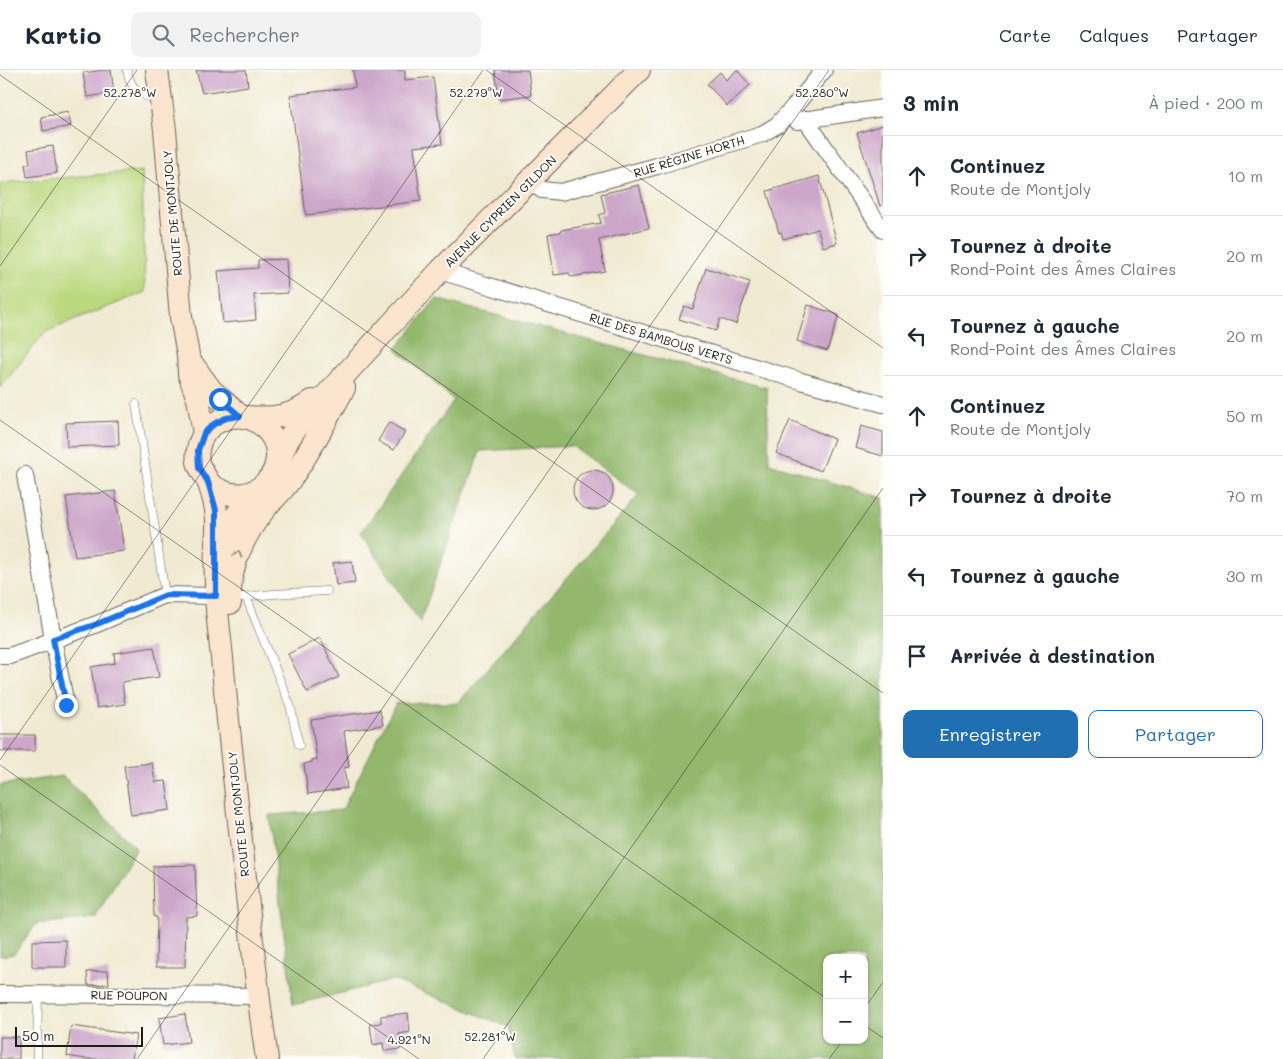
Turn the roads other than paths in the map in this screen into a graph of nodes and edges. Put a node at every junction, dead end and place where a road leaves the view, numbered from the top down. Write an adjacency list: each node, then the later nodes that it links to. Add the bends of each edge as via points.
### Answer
1 (128, 70): 5 (lane, via 129,81 136,91)
2 (157, 70): 5 (main road, ROUTE DE MONTJOLY)
3 (639, 70): 9 (main road, AVENUE CYPRIEN GILDON)
4 (824, 70): 8 (street, RUE RÉGINE HORTH)
5 (161, 100): 13 (main road, ROUTE DE MONTJOLY, via 181,317)
6 (883, 108): 7 (street)
7 (805, 119): 8 (street); 10 (street)
8 (777, 125): 9 (street, RUE RÉGINE HORTH, via 762,134 706,152 561,192 542,190)
9 (530, 181): 11 (main road, AVENUE CYPRIEN GILDON)
10 (883, 230)
11 (440, 271): 12 (main road, AVENUE CYPRIEN GILDON); 15 (street, RUE DES BAMBOUS VERTS)
12 (362, 354): 16 (main road, AVENUE CYPRIEN GILDON, via 306,406 294,413 270,418); 18 (main road, AVENUE CYPRIEN GILDON, via 295,429); 25 (main road, one-way to 12, via 232,575 241,544 302,463)
13 (188, 355): 16 (main road, ROUTE DE MONTJOLY, via 211,390); 17 (main road, ROUTE DE MONTJOLY, via 189,374)
14 (136, 404): 24 (lane)
15 (883, 404)
16 (243, 417): 17 (main road, via 226,418); 18 (main road, via 265,428 271,436 276,451)
17 (204, 433): 20 (main road, via 198,459)
18 (275, 466): 21 (main road, via 267,481)
19 (25, 475): 26 (street)
20 (208, 482): 21 (main road, via 225,493); 22 (main road, via 216,510)
21 (254, 491): 22 (main road, via 236,516)
22 (216, 568): 25 (main road)
23 (327, 591): 25 (lane)
24 (166, 595): 25 (street); 26 (street)
25 (231, 598): 29 (lane, via 290,705); 32 (main road, ROUTE DE MONTJOLY, via 234,694 228,724)
26 (53, 639): 27 (street, via 10,656); 28 (street)
27 (0, 656)
28 (66, 705)
29 (299, 745)
30 (38, 993): 31 (street, RUE POUPON); 32 (street, RUE POUPON); 33 (lane)
31 (0, 994)
32 (258, 996): 34 (main road, ROUTE DE MONTJOLY)
33 (37, 1059)
34 (267, 1059)

